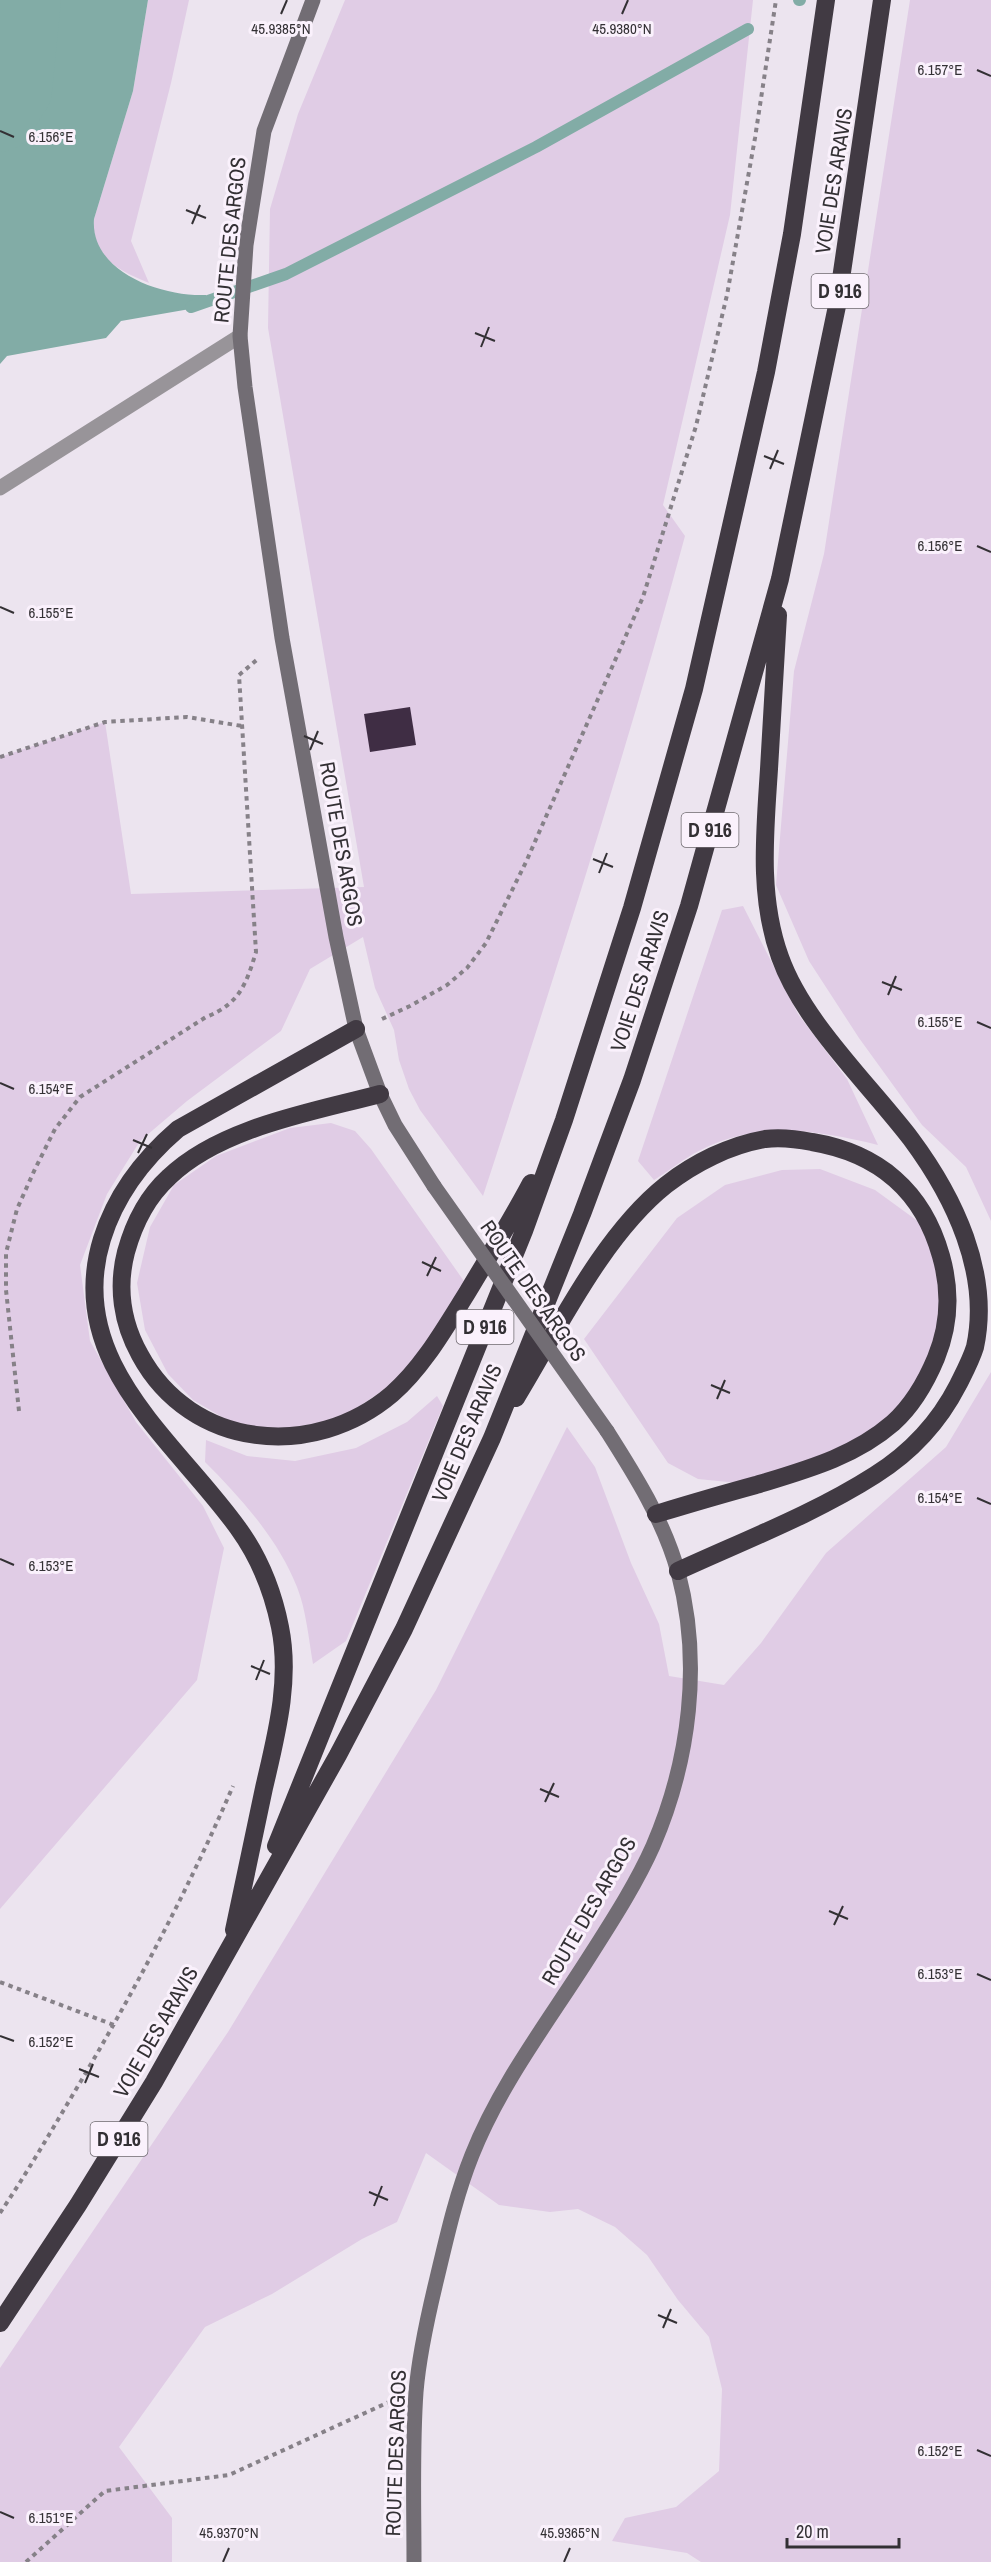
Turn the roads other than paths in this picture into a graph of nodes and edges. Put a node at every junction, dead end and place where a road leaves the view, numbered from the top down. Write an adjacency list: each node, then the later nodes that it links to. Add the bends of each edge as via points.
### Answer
1 (313, 0): 4 (street, ROUTE DES ARGOS, via 264,131 246,245)
2 (826, 0): 9 (highway, VOIE DES ARAVIS / D 916, via 792,234 766,372 694,689 632,908)
3 (882, 0): 6 (highway, VOIE DES ARAVIS / D 916, via 837,306)
4 (240, 336): 5 (lane); 7 (street, ROUTE DES ARGOS, via 282,638)
5 (0, 488)
6 (780, 579): 10 (highway, VOIE DES ARAVIS / D 916, via 688,906 632,1080); 12 (highway, via 764,842 772,934 781,960 813,1017 910,1138 958,1214 980,1282 980,1320 975,1347 952,1397 934,1423 898,1459 820,1505)
7 (356, 1029): 8 (street, ROUTE DES ARGOS); 14 (highway, via 178,1129 157,1147 137,1170 107,1222 94,1277 97,1323 111,1360 167,1445 238,1527 265,1578 280,1627 284,1661 280,1711)
8 (380, 1094): 9 (highway, via 284,1120 217,1145 171,1175 143,1208 124,1260 124,1317 147,1367 170,1394 206,1421 239,1433 295,1436 335,1426 390,1396 417,1368 450,1320 514,1215); 11 (street, ROUTE DES ARGOS, bridge, via 434,1186 607,1431)
9 (564, 1120): 13 (highway, VOIE DES ARAVIS / D 916, via 524,1231)
10 (492, 1438): 11 (highway, via 595,1267 646,1204 684,1171 731,1149 768,1138 828,1145 885,1170 917,1202 938,1243 945,1267 949,1312 945,1335 926,1382 896,1421 859,1449 827,1463); 13 (highway, VOIE DES ARAVIS / D 916, via 399,1639)
11 (656, 1514): 12 (street, ROUTE DES ARGOS)
12 (678, 1571): 16 (street, ROUTE DES ARGOS, via 692,1676 675,1782 653,1845 624,1900 494,2108 455,2201 428,2317 416,2391)
13 (249, 1913): 14 (highway, VOIE DES ARAVIS / D 916)
14 (229, 1950): 15 (highway, VOIE DES ARAVIS / D 916, via 154,2082)
15 (0, 2323)
16 (414, 2562)

